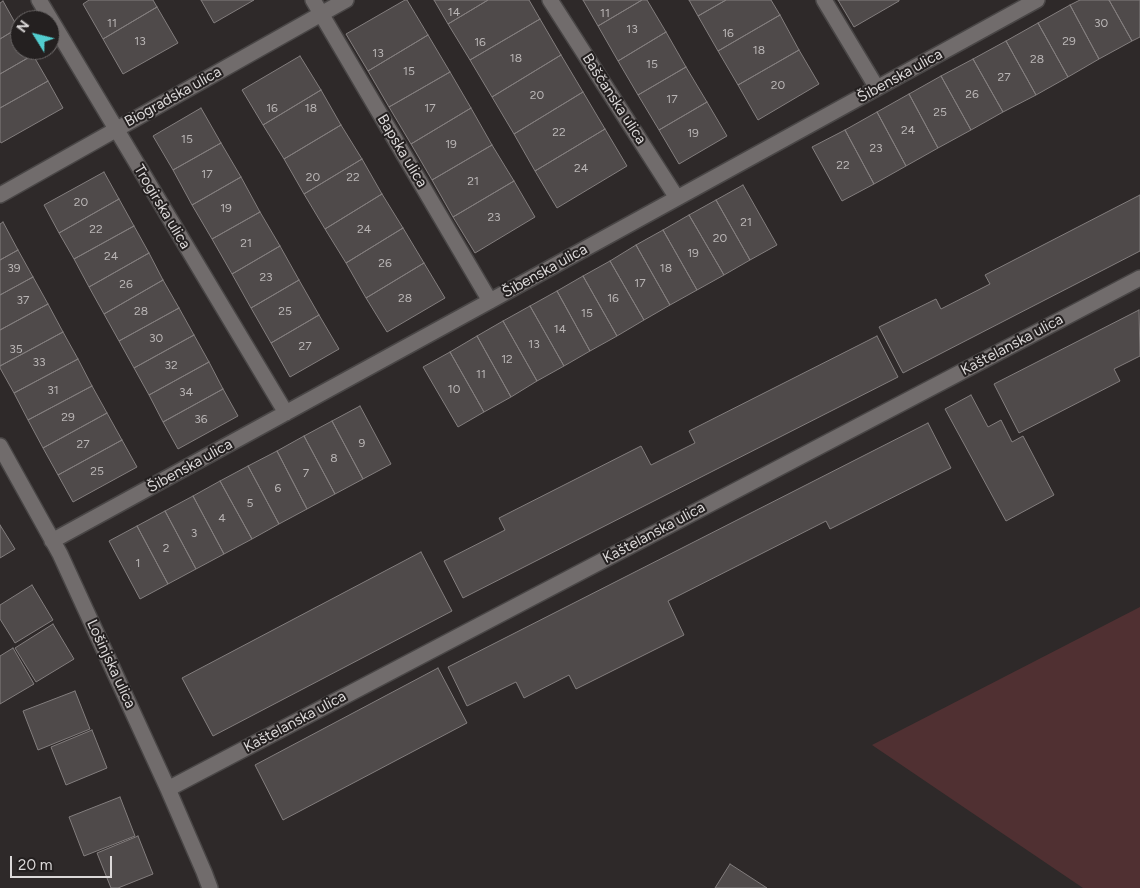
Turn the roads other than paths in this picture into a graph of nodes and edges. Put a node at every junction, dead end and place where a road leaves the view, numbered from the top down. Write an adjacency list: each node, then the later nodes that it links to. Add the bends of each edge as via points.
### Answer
1 (39, 0): 9 (street, Trogirska ulica)
2 (313, 0): 7 (street, Bapska ulica)
3 (346, 0): 7 (street, Biogradska ulica)
4 (550, 0): 11 (street, Baščanska ulica)
5 (824, 0): 8 (street)
6 (1037, 0): 8 (street, Šibenska ulica)
7 (321, 14): 9 (street, Biogradska ulica); 13 (street, Bapska ulica)
8 (877, 88): 11 (street, Šibenska ulica)
9 (116, 129): 10 (street, Biogradska ulica); 14 (street, Trogirska ulica)
10 (0, 195)
11 (677, 198): 13 (street, Šibenska ulica)
12 (1140, 278): 17 (street, Kaštelanska ulica)
13 (490, 301): 14 (street, Šibenska ulica)
14 (286, 413): 16 (street, Šibenska ulica)
15 (0, 446): 16 (street, Lošinjska ulica)
16 (52, 541): 17 (street, Lošinjska ulica)
17 (168, 789): 18 (street, Lošinjska ulica)
18 (210, 888)

